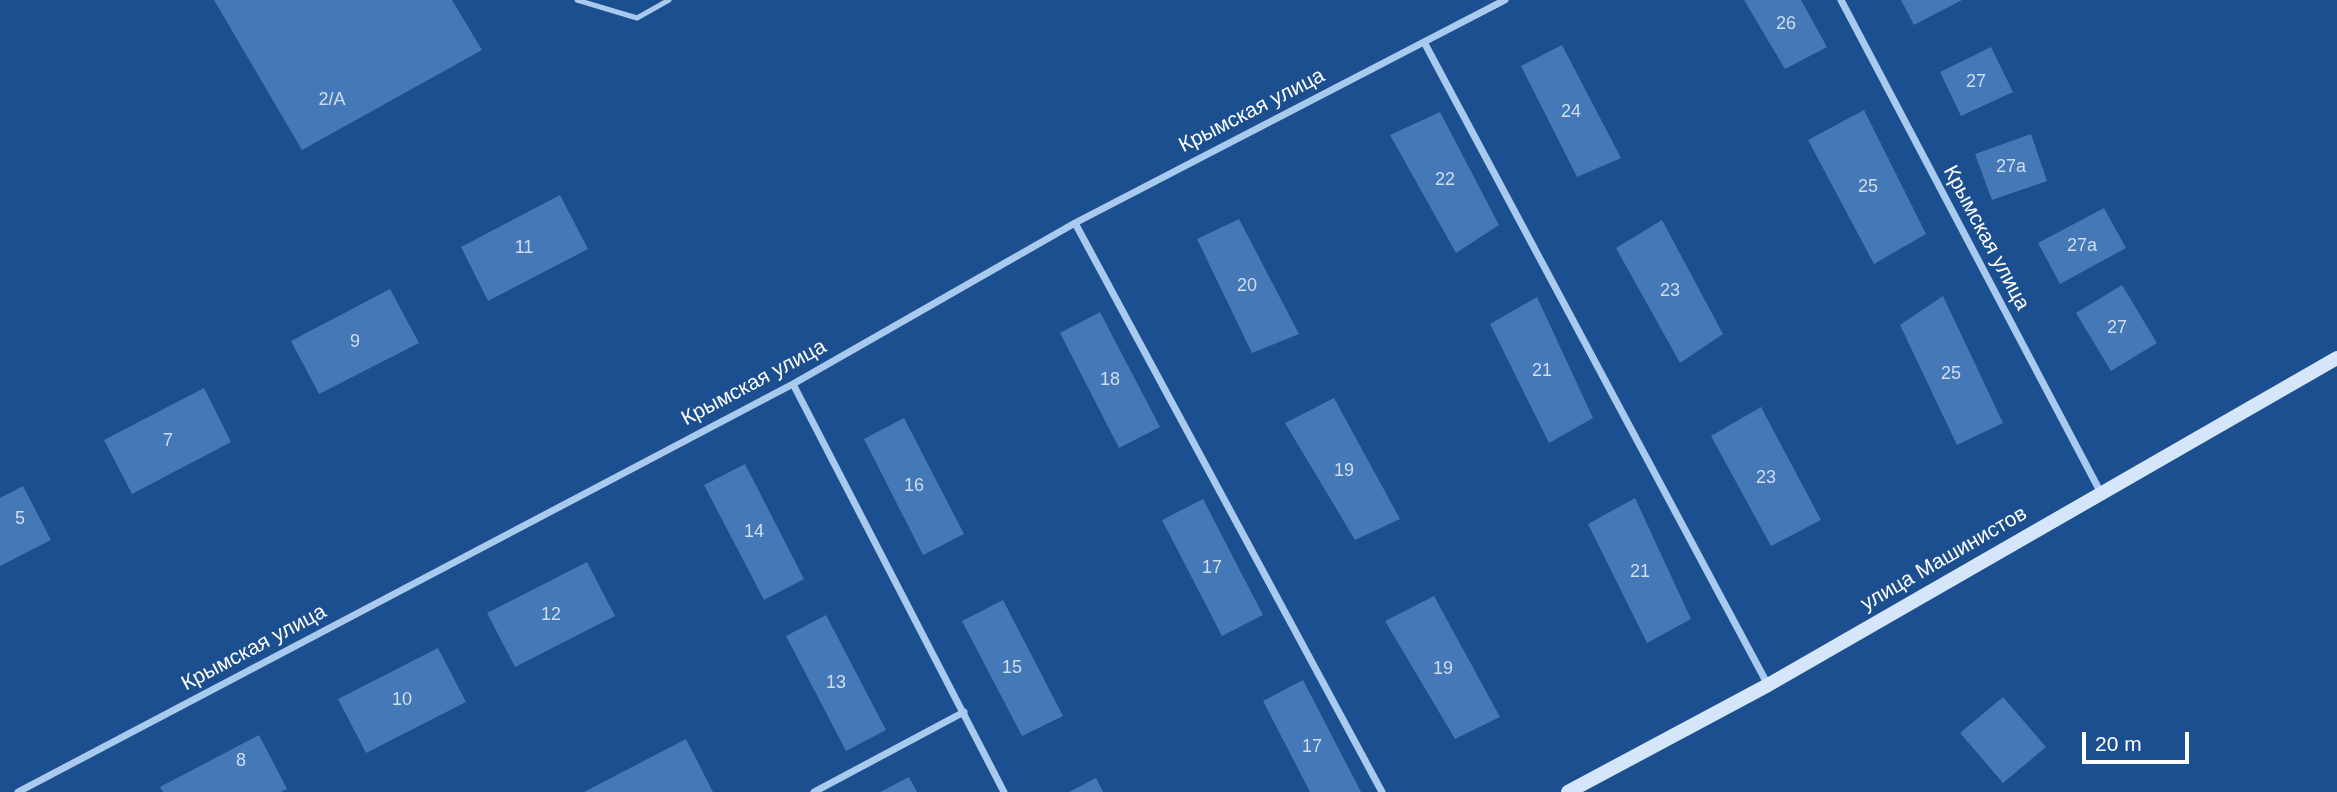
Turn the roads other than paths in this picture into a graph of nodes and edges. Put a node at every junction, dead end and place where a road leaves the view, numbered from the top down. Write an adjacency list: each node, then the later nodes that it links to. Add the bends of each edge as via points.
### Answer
1 (577, 0): 2 (lane, via 637,18)
2 (670, 0)
3 (1504, 0): 5 (street, Крымская улица)
4 (1841, 0): 9 (street, Крымская улица)
5 (1424, 42): 6 (street, Крымская улица); 10 (street)
6 (1075, 223): 8 (street, Крымская улица); 15 (street)
7 (2337, 358): 9 (street, улица Машинистов)
8 (793, 384): 11 (street); 12 (street, Крымская улица)
9 (2101, 493): 10 (street, улица Машинистов)
10 (1768, 685): 16 (street, улица Машинистов)
11 (964, 712): 13 (street); 14 (street)
12 (18, 792)
13 (814, 792)
14 (1004, 792)
15 (1382, 792)
16 (1568, 792)

